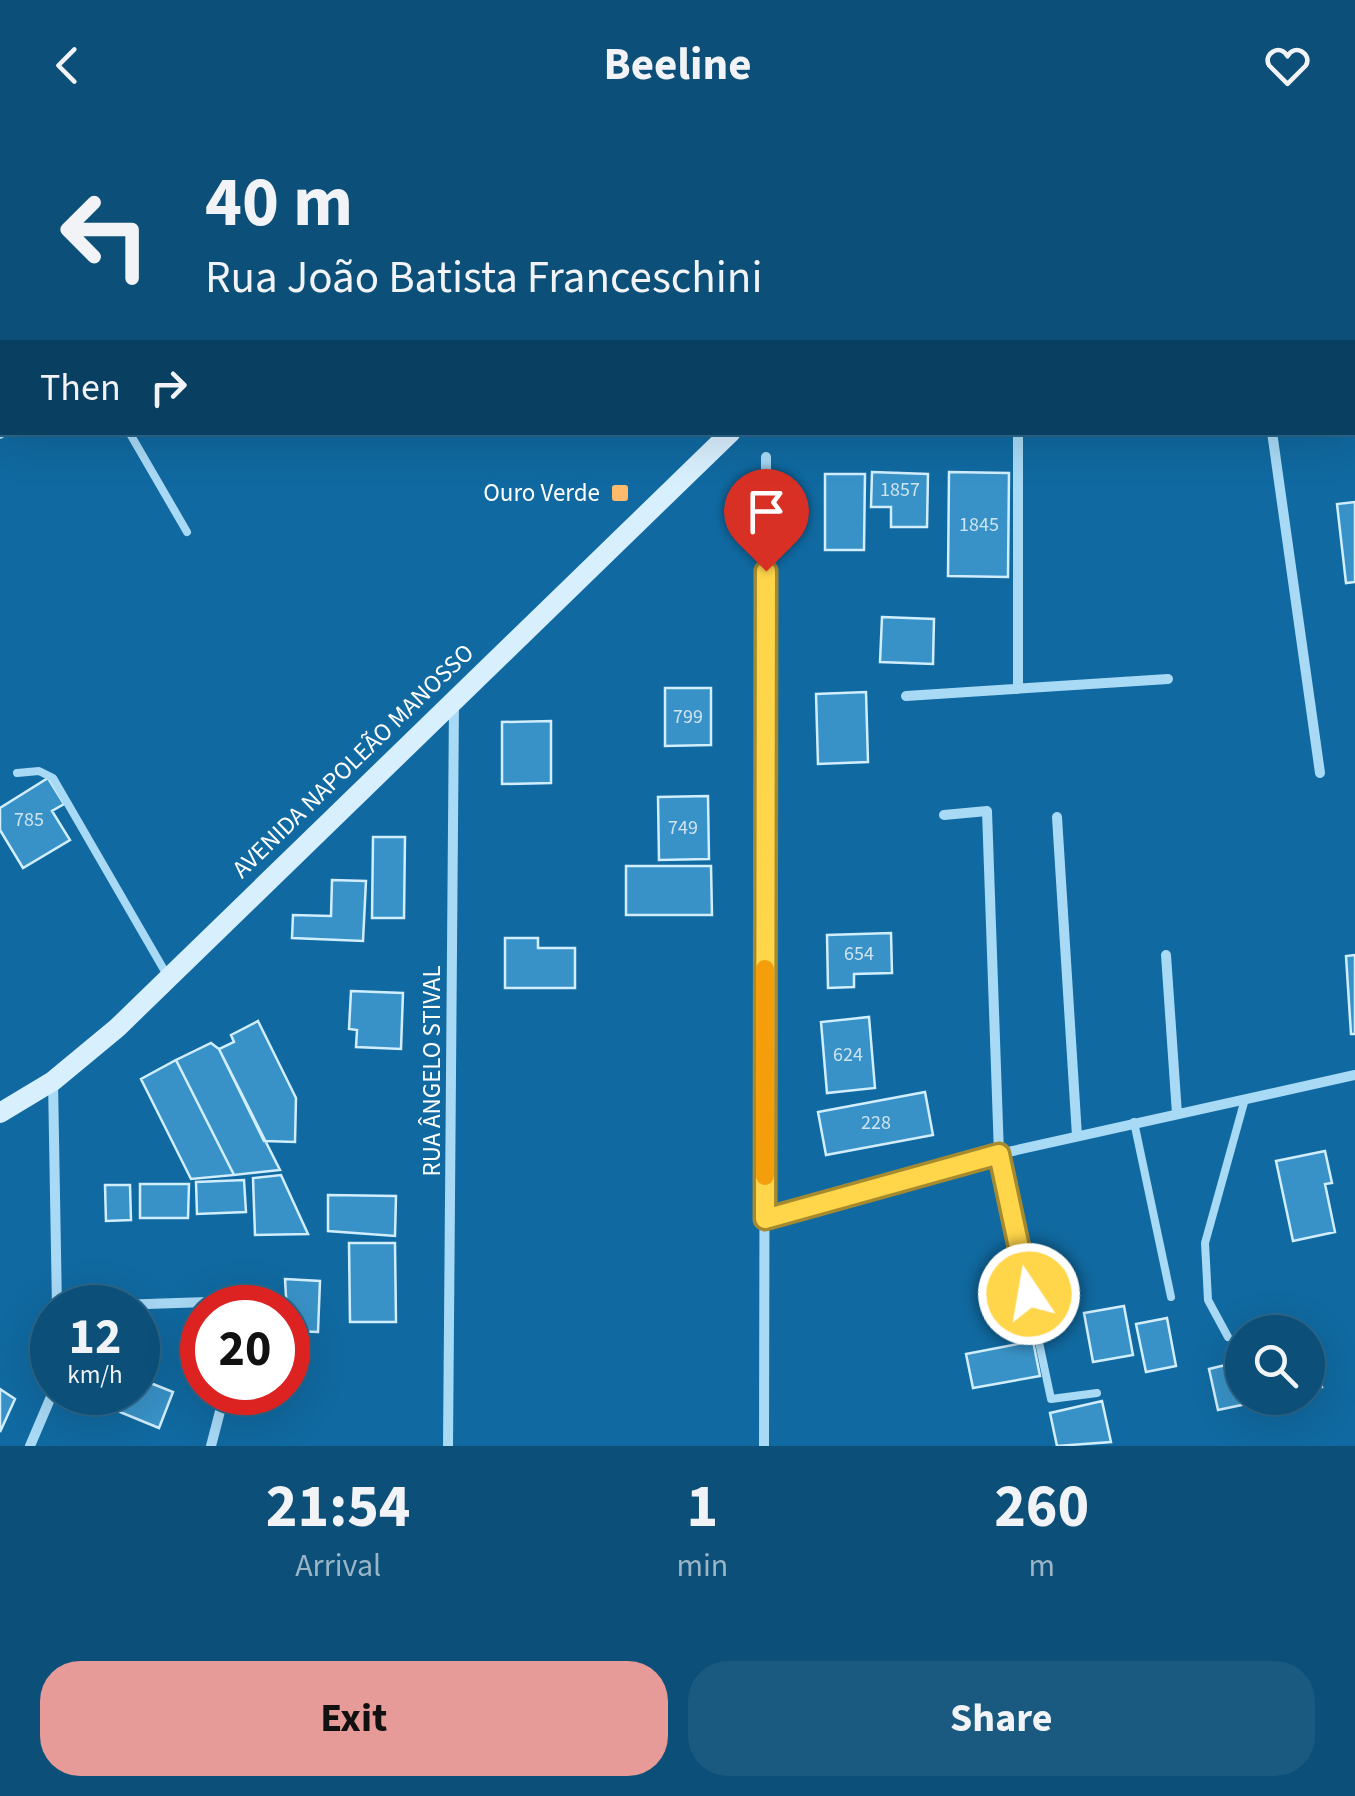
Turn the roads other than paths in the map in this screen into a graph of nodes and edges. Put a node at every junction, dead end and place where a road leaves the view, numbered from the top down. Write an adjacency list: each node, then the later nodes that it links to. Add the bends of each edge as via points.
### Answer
1 (131, 435): 6 (lane)
2 (728, 435): 9 (street, AVENIDA NAPOLEÃO MANOSSO)
3 (1018, 435): 8 (street)
4 (1272, 435): 12 (street)
5 (766, 456): 26 (street)
6 (187, 532)
7 (1168, 679): 8 (street)
8 (1018, 689): 10 (street)
9 (454, 696): 16 (street, AVENIDA NAPOLEÃO MANOSSO); 35 (street, RUA ÂNGELO STIVAL)
10 (906, 696)
11 (17, 772): 16 (lane, via 53,778)
12 (1320, 773)
13 (944, 816): 25 (street, via 987,811)
14 (1057, 817): 24 (street)
15 (1166, 955): 22 (street)
16 (168, 977): 18 (street, AVENIDA NAPOLEÃO MANOSSO)
17 (1354, 1076): 19 (street); 20 (street)
18 (53, 1080): 21 (street, AVENIDA NAPOLEÃO MANOSSO); 27 (street)
19 (1355, 1090)
20 (1244, 1100): 22 (street); 29 (lane, via 1204,1242 1208,1300)
21 (0, 1113)
22 (1177, 1114): 23 (street)
23 (1134, 1122): 24 (street); 28 (lane)
24 (1077, 1136): 25 (street)
25 (999, 1154): 26 (street); 30 (lane, via 1051,1399)
26 (765, 1219): 36 (street)
27 (57, 1285)
28 (1171, 1298)
29 (1225, 1332)
30 (1097, 1394)
31 (43, 1415): 33 (street)
32 (218, 1415): 34 (street)
33 (30, 1446)
34 (211, 1446)
35 (448, 1446)
36 (764, 1446)

